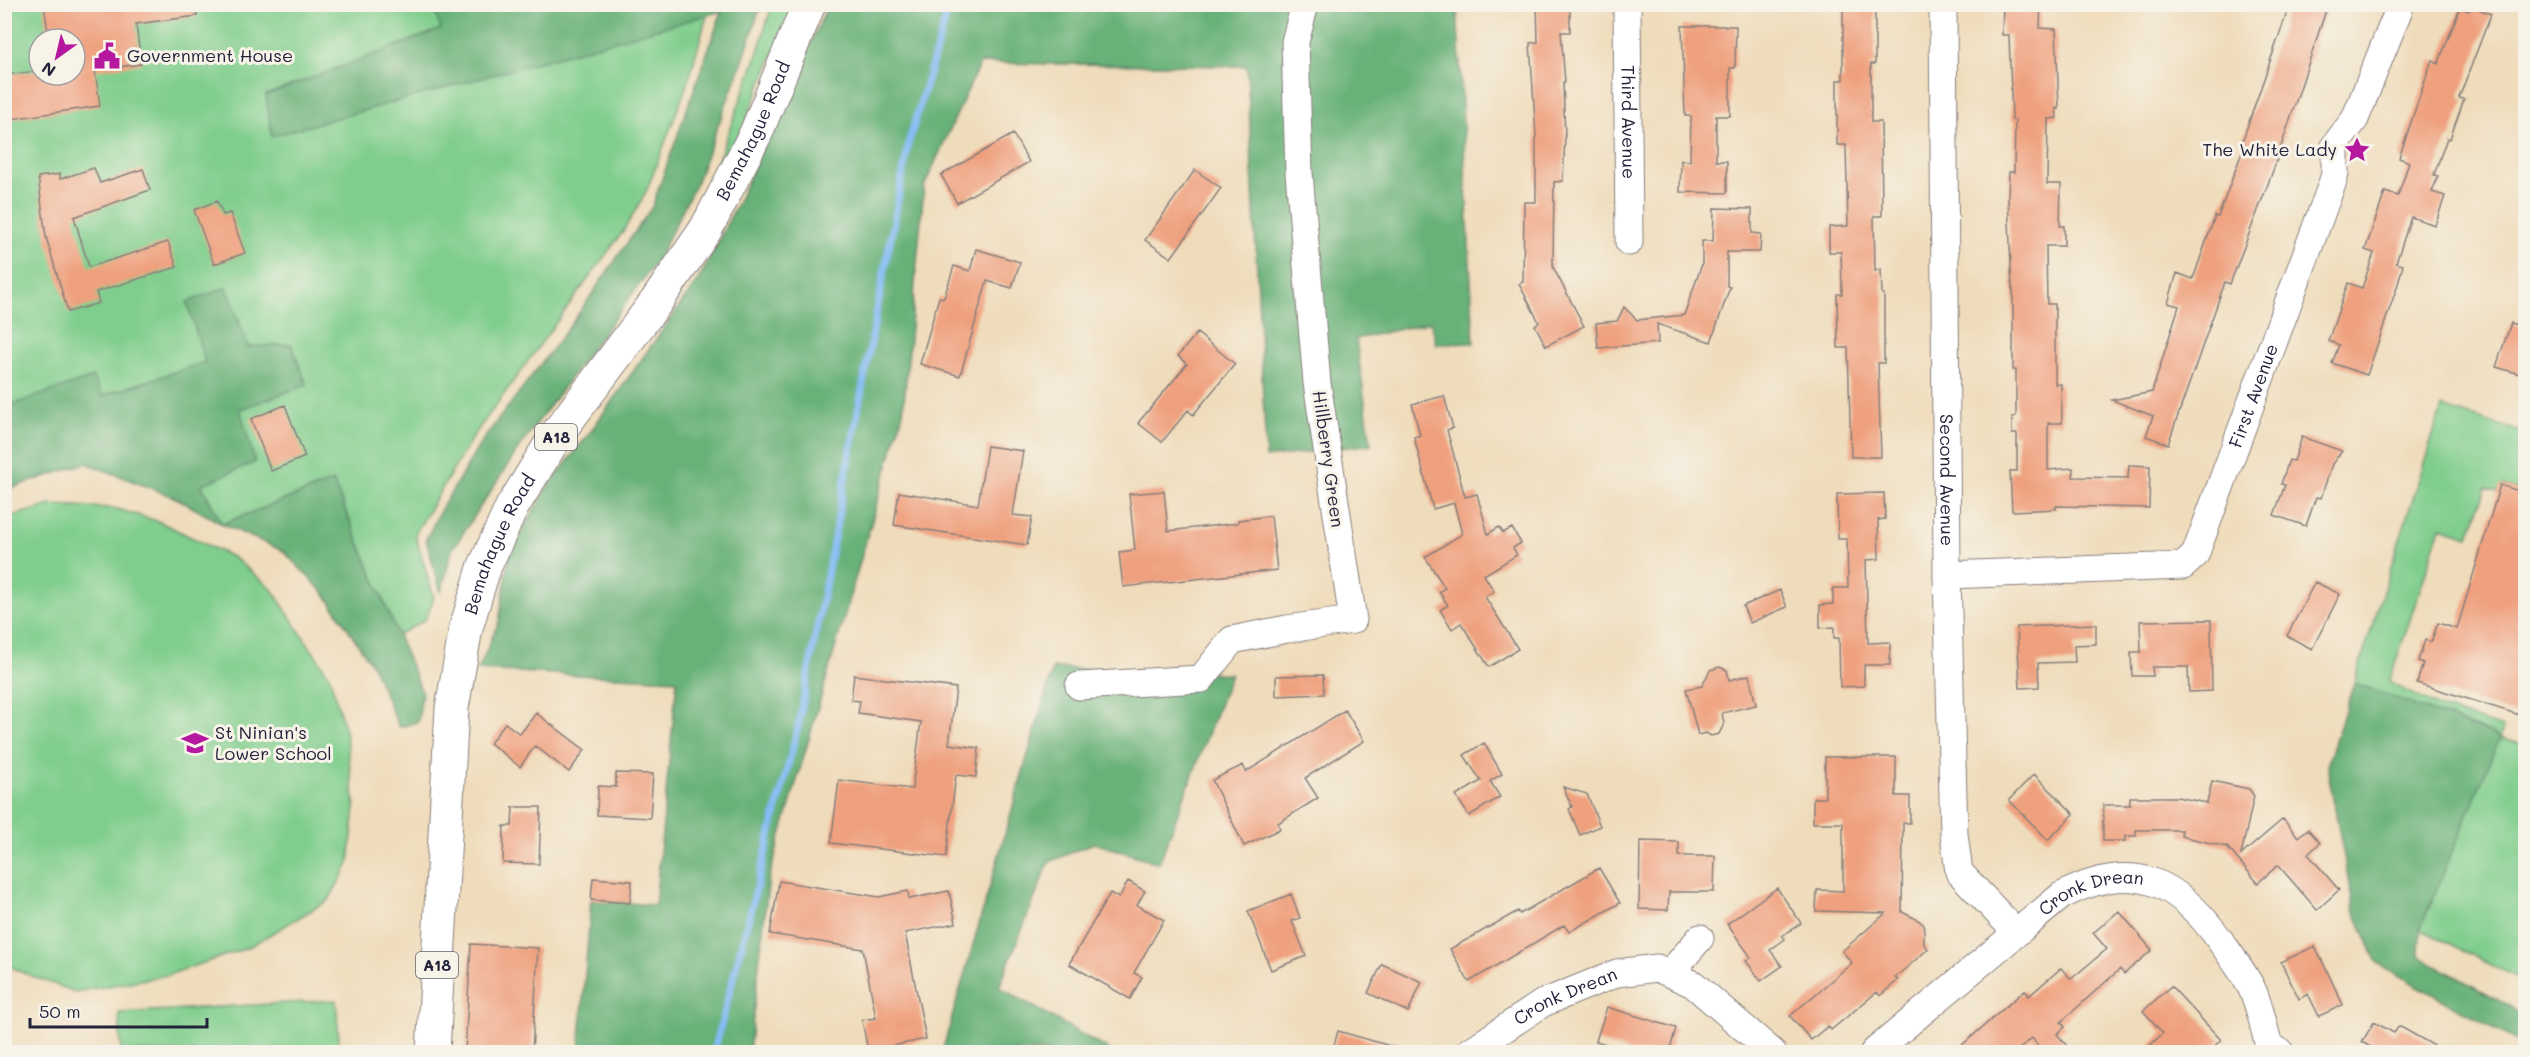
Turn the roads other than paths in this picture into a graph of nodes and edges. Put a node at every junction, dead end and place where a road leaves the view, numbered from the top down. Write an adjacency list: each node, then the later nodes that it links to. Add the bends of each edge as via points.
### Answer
1 (809, 4): 13 (highway, Bemahague Road / A18, via 756,133 706,229 557,434 512,507 484,568 466,628 452,708)
2 (1305, 4): 8 (street, Hillberry Green, via 1295,42 1299,173 1317,383 1353,620 1232,640 1201,679)
3 (1627, 4): 6 (street, Third Avenue)
4 (1943, 4): 7 (street, Second Avenue)
5 (2401, 4): 7 (street, First Avenue, via 2355,119 2335,145 2332,184 2195,555 2183,566)
6 (1629, 242)
7 (1947, 575): 9 (street, Second Avenue, via 1956,859 1967,882)
8 (1079, 686)
9 (2016, 932): 12 (street, Cronk Drean, via 2061,896 2082,885 2133,878 2163,886 2190,903 2231,956 2253,990); 16 (street, Cronk Drean)
10 (1700, 938): 11 (street)
11 (1671, 972): 14 (street, Cronk Drean, via 1657,968 1617,973 1543,1003); 15 (street, Cronk Drean, via 1693,984)
12 (2271, 1051)
13 (433, 1053)
14 (1469, 1053)
15 (1772, 1053)
16 (1874, 1053)

